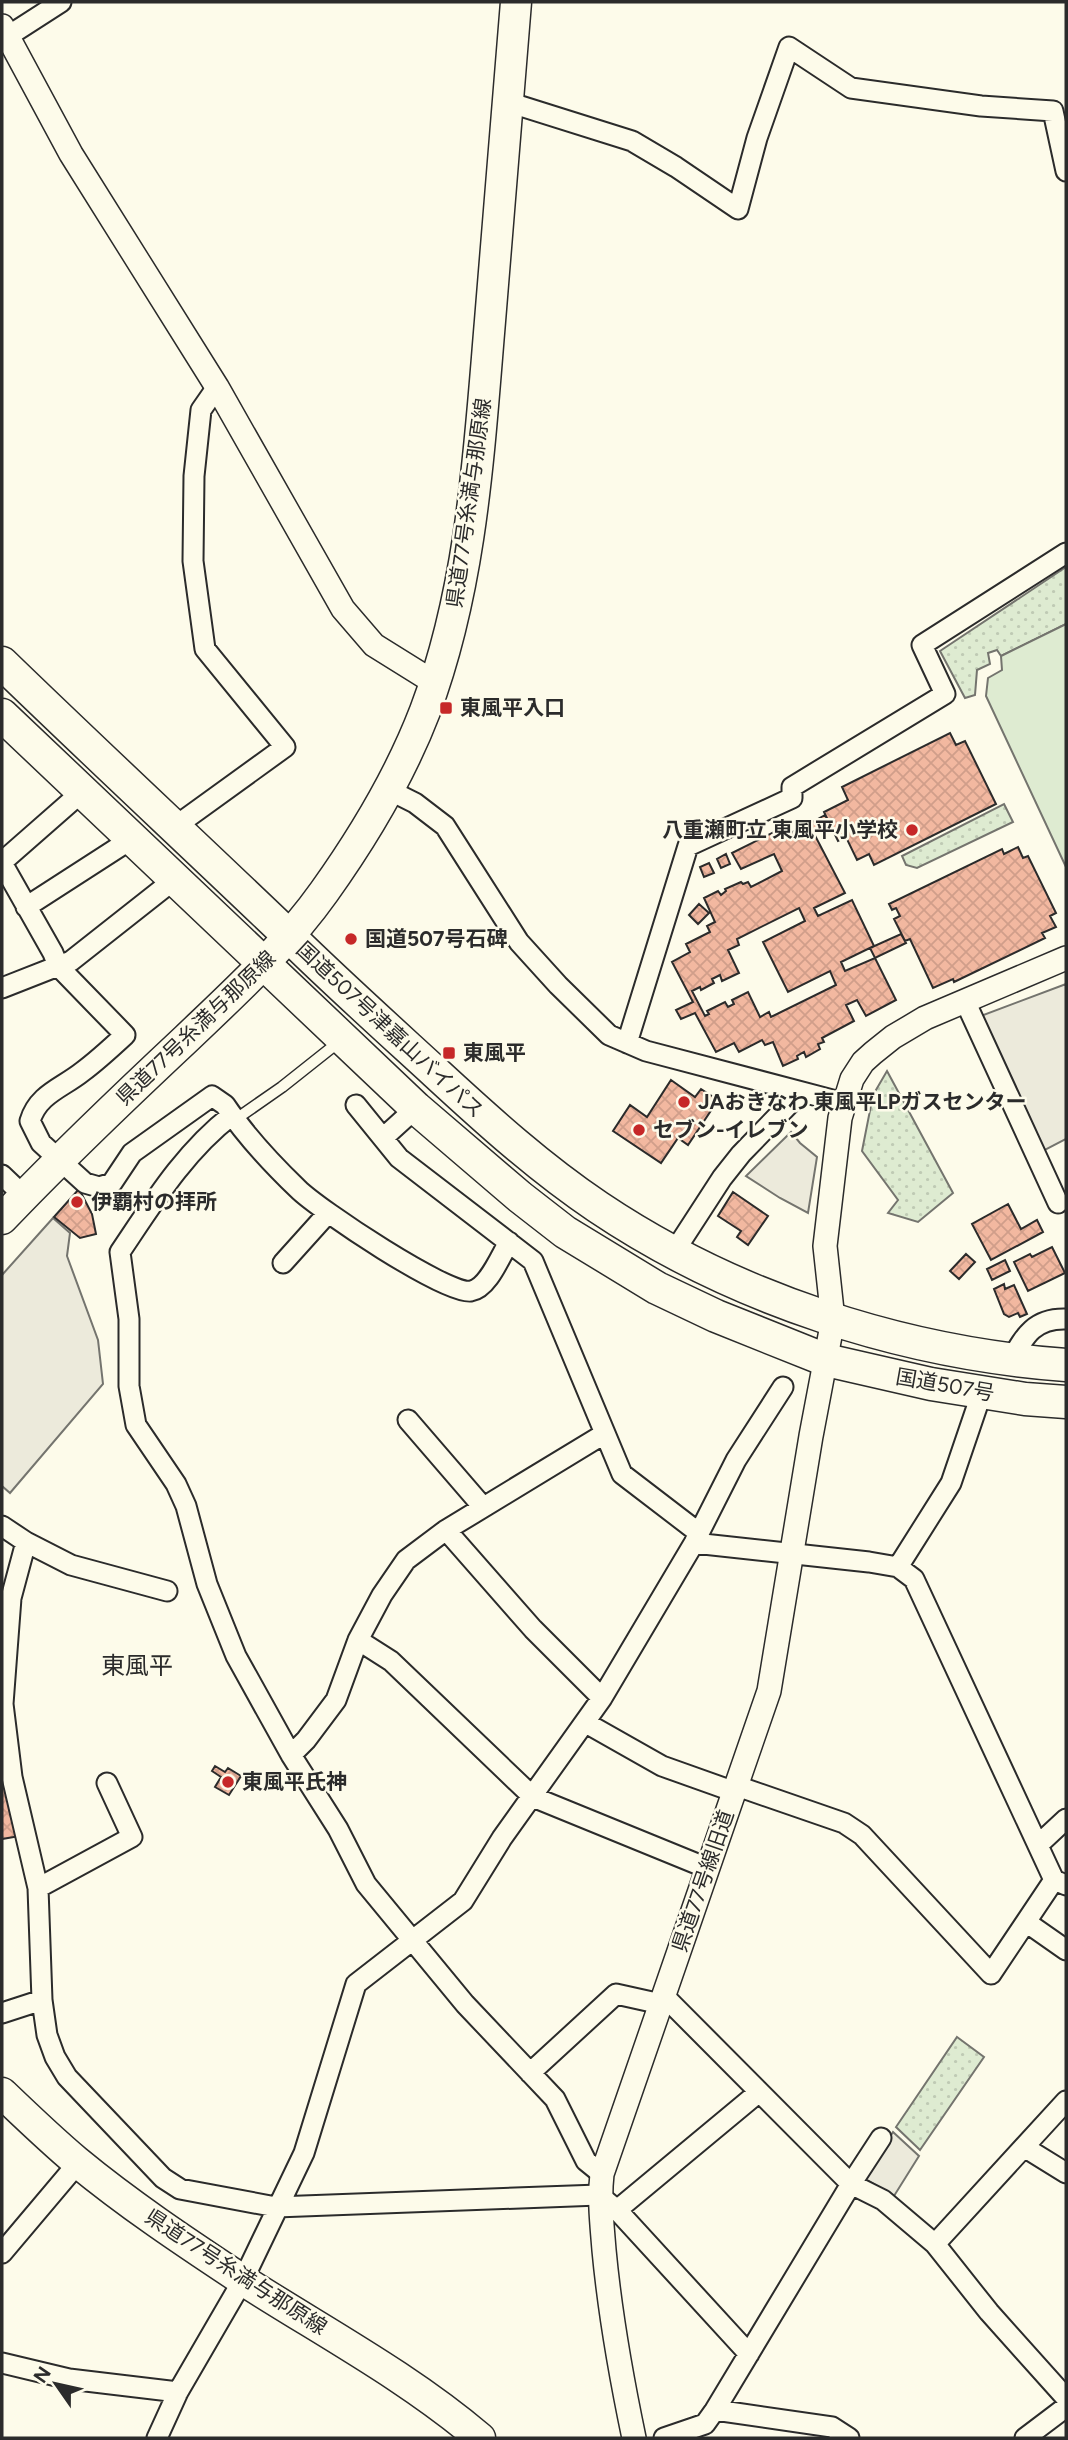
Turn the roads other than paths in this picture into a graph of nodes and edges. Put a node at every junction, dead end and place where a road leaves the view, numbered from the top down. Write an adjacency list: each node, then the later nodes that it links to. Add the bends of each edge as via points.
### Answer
1 (61, 2): 3 (street)
2 (516, 2): 4 (main road, 県道77号糸満与那原線)
3 (4, 34): 6 (street, via 71,154)
4 (508, 102): 5 (street, via 632,141 738,209 789,47 850,88 1053,111); 9 (main road, 県道77号糸満与那原線, via 478,467 464,569)
5 (1066, 171)
6 (217, 387): 9 (street, via 343,609 374,645); 13 (street, via 201,410 194,476 193,561 205,649 285,747)
7 (1066, 553): 25 (street, via 922,645 945,694 792,787 792,798 688,846)
8 (2, 663): 13 (highway, 国道507号津嘉山バイパス)
9 (435, 683): 11 (main road, 県道77号糸満与那原線)
10 (2, 715): 12 (highway, 国道507号津嘉山バイパス)
11 (389, 790): 18 (main road, 県道77号糸満与那原線); 25 (street, via 445,826 519,942 609,1035)
12 (83, 791): 14 (highway, 国道507号津嘉山バイパス); 15 (street)
13 (173, 828): 18 (highway, 国道507号津嘉山バイパス)
14 (133, 838): 16 (highway, 国道507号津嘉山バイパス); 17 (street)
15 (2, 862): 17 (street)
16 (174, 880): 20 (highway, 国道507号津嘉山バイパス); 21 (street, via 71,961)
17 (26, 907): 21 (street)
18 (289, 936): 20 (main road, 県道77号糸満与那原線); 39 (highway, 国道507号津嘉山バイパス, via 542,1167 599,1208)
19 (1066, 958): 23 (street, 県道77号線旧道)
20 (263, 963): 24 (highway, 国道507号津嘉山バイパス); 32 (main road, 県道77号糸満与那原線)
21 (58, 966): 22 (street); 32 (street, via 125,1035 33,1110 30,1121 41,1143)
22 (2, 988)
23 (965, 1001): 27 (street, 県道77号線旧道, via 925,1018 873,1053 852,1079); 35 (street)
24 (344, 1038): 29 (highway, 国道507号津嘉山バイパス); 30 (lane, via 282,1087)
25 (627, 1043): 26 (street)
26 (800, 1093): 27 (street); 39 (street, via 741,1154)
27 (844, 1103): 42 (street, 県道77号線旧道, via 825,1246)
28 (356, 1105): 31 (street)
29 (416, 1108): 31 (street); 43 (highway, 国道507号津嘉山バイパス, via 565,1232 657,1288)
30 (234, 1117): 32 (street, via 212,1096 132,1153 112,1183 85,1183); 36 (street, via 300,1191); 62 (street, via 214,1128 176,1169 120,1252 129,1319 129,1386 136,1424 186,1506 207,1584 236,1656)
31 (383, 1138): 38 (street, via 399,1158)
32 (58, 1160): 34 (main road, 県道77号糸満与那原線)
33 (2, 1175): 34 (street)
34 (24, 1196): 37 (main road, 県道77号糸満与那原線)
35 (1058, 1203)
36 (328, 1213): 38 (street, via 460,1292 473,1291 484,1283); 40 (street)
37 (2, 1219)
38 (509, 1242): 50 (street, via 533,1261)
39 (674, 1252): 42 (highway, 国道507号津嘉山バイパス)
40 (283, 1263)
41 (1066, 1319): 44 (street, via 1035,1325)
42 (833, 1320): 43 (street, 県道77号線旧道); 44 (highway, 国道507号, via 931,1346)
43 (826, 1360): 47 (highway, 国道507号); 56 (street, 県道77号線旧道)
44 (1011, 1360): 45 (highway, 国道507号)
45 (1066, 1365)
46 (783, 1387): 54 (street, via 736,1460)
47 (982, 1392): 48 (highway, 国道507号); 57 (street, via 951,1483)
48 (1066, 1402)
49 (408, 1420): 51 (street)
50 (604, 1434): 51 (street); 54 (street, via 622,1474)
51 (483, 1507): 53 (street)
52 (2, 1526): 55 (street)
53 (446, 1530): 59 (street, via 406,1560); 60 (street, via 533,1629)
54 (696, 1538): 56 (street); 60 (street)
55 (26, 1542): 58 (street, via 71,1565); 70 (street, via 11,1598 3,1704 12,1777)
56 (791, 1553): 57 (street); 64 (street, 県道77号線旧道, via 769,1691)
57 (898, 1567): 67 (street, via 914,1579)
58 (167, 1591)
59 (358, 1640): 62 (street, via 336,1700); 65 (street, via 391,1661)
60 (602, 1698): 61 (street)
61 (586, 1723): 64 (street, via 662,1766); 65 (street)
62 (291, 1755): 72 (street, via 366,1884)
63 (107, 1783): 70 (street, via 132,1837)
64 (736, 1789): 68 (street, 県道77号線旧道); 71 (street, via 844,1823 862,1835 990,1973)
65 (533, 1797): 68 (street); 72 (street, via 463,1901)
66 (1066, 1819): 67 (street)
67 (1038, 1845): 69 (street)
68 (707, 1868): 75 (street, 県道77号線旧道)
69 (1060, 1882): 71 (street)
70 (38, 1888): 74 (street)
71 (1026, 1922): 73 (street)
72 (413, 1938): 77 (street, via 465,2004); 87 (street, via 356,1984 304,2153)
73 (1066, 1950)
74 (42, 2000): 76 (street); 87 (street, via 47,2035 67,2077 163,2178 180,2189)
75 (662, 2000): 77 (street, via 616,1994); 78 (street); 86 (street, 県道77号線旧道)
76 (2, 2013)
77 (530, 2073): 86 (street, via 555,2099)
78 (759, 2092): 85 (street); 88 (street)
79 (2, 2093): 83 (main road, 県道77号糸満与那原線)
80 (1066, 2101): 82 (street)
81 (881, 2138): 85 (street)
82 (1024, 2147): 84 (street); 89 (street)
83 (78, 2163): 90 (street); 91 (main road, 県道77号糸満与那原線)
84 (1066, 2173)
85 (851, 2184): 89 (street, via 883,2200); 92 (street)
86 (601, 2185): 87 (street); 88 (street); 100 (street, 県道77号線旧道, via 607,2279)
87 (276, 2207): 91 (street)
88 (617, 2210): 92 (street)
89 (935, 2244): 95 (street)
90 (2, 2253)
91 (243, 2280): 94 (street); 99 (main road, 県道77号糸満与那原線, via 401,2378)
92 (749, 2354): 97 (street)
93 (2, 2363): 94 (street, via 69,2379)
94 (178, 2392): 98 (street)
95 (1066, 2398)
96 (1066, 2407): 103 (street)
97 (715, 2410): 101 (street, via 705,2424); 102 (street, via 832,2427)
98 (157, 2438)
99 (480, 2438)
100 (634, 2438)
101 (664, 2438)
102 (849, 2438)
103 (1025, 2438)

